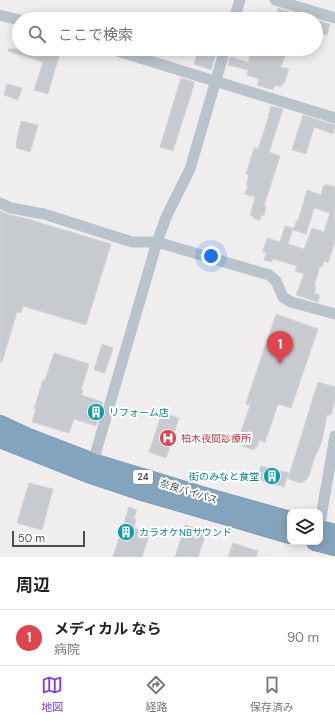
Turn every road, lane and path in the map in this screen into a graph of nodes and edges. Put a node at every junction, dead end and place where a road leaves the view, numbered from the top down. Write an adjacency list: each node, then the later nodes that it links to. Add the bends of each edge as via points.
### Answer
1 (240, 0): 3 (street)
2 (276, 0): 4 (street)
3 (236, 12)
4 (315, 12)
5 (323, 14): 8 (street)
6 (0, 15): 7 (street)
7 (12, 18)
8 (335, 18)
9 (134, 56): 11 (street)
10 (223, 56): 11 (street)
11 (215, 81): 12 (street); 14 (street, via 190,169)
12 (335, 118)
13 (0, 203): 14 (street, via 132,242)
14 (157, 242): 15 (street, via 269,275 276,281 283,297 291,302); 19 (street)
15 (335, 314)
16 (0, 424): 19 (highway, 奈良バイパス / 24)
17 (335, 436): 20 (street)
18 (0, 439): 24 (highway, 奈良バイパス / 24, via 139,491)
19 (93, 462): 21 (highway, 奈良バイパス / 24)
20 (322, 509)
21 (287, 519)
22 (323, 530): 23 (highway)
23 (335, 533)
24 (287, 534)
25 (323, 544): 26 (highway)
26 (335, 547)

